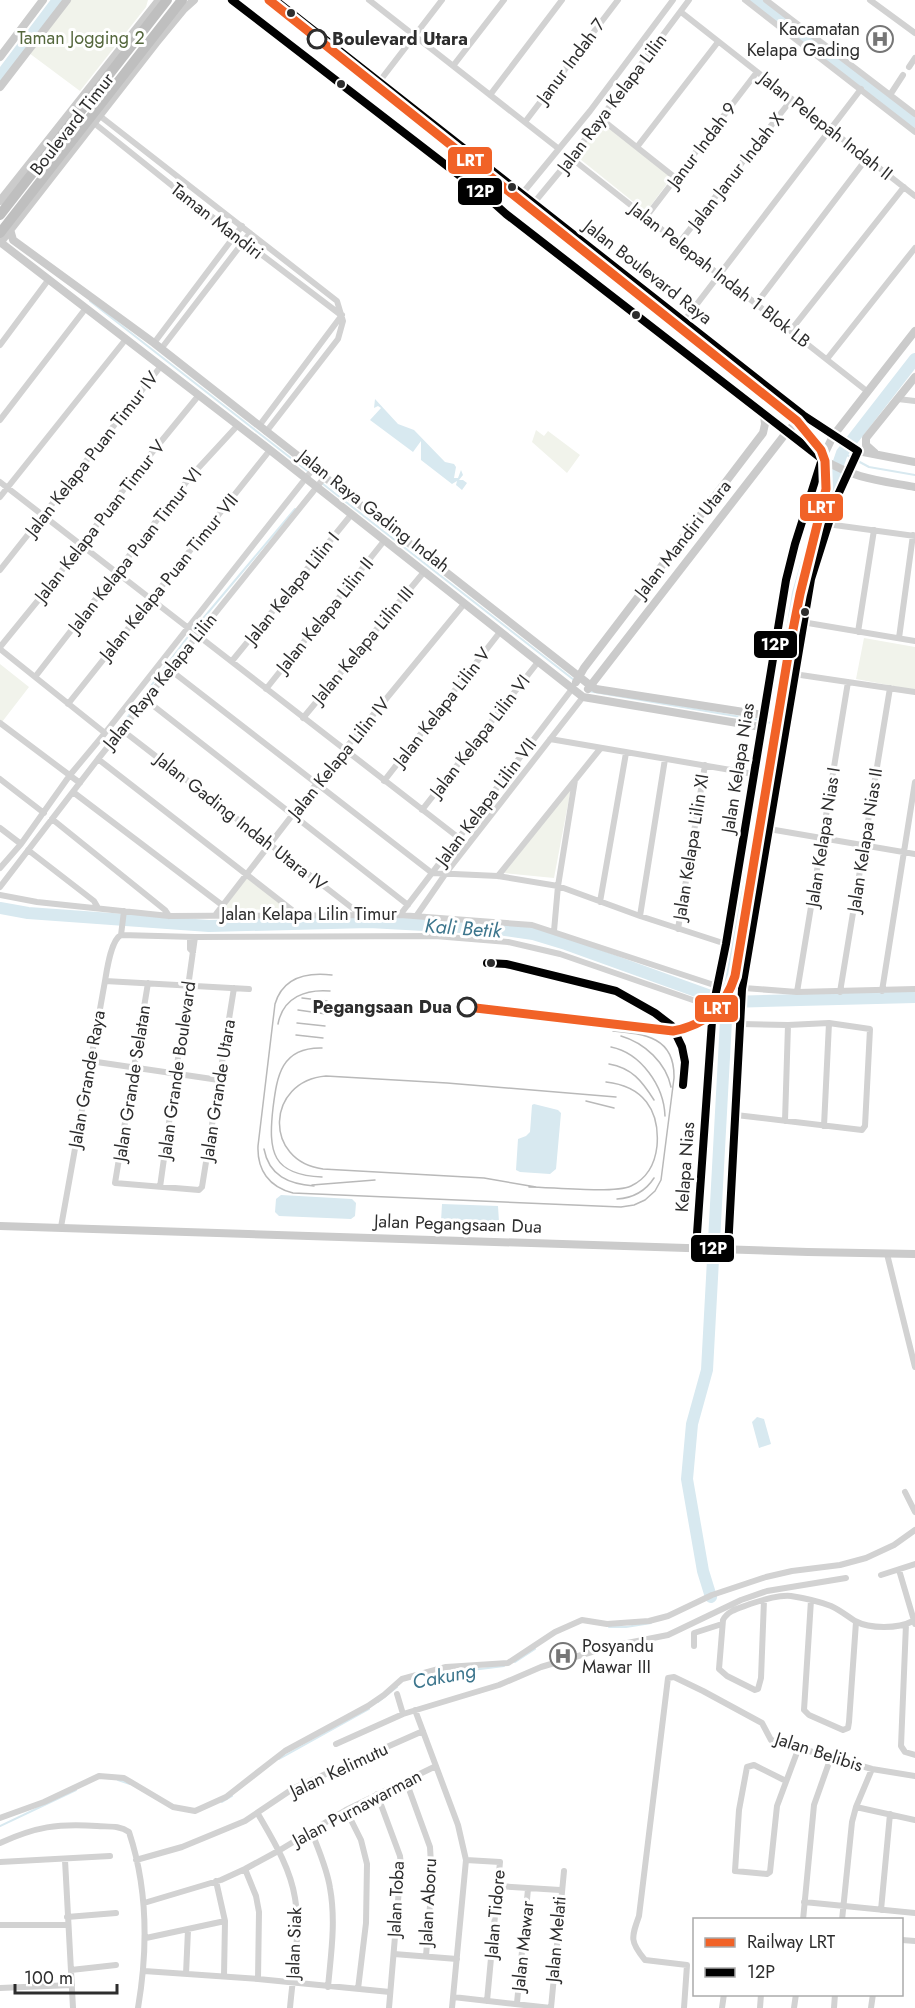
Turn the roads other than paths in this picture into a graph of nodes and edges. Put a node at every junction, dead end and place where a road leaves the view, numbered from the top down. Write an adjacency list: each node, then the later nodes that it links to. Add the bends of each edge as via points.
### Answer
1 (43, 0): 24 (street)
2 (67, 0): 31 (street)
3 (167, 0): 56 (highway)
4 (194, 0): 18 (street, Boulevard Timur)
5 (275, 0): 30 (street, Jalan Boulevard Raya)
6 (369, 0): 19 (street)
7 (442, 0): 22 (street)
8 (504, 0): 26 (street)
9 (562, 0): 33 (street)
10 (618, 0): 39 (street, Janur Indah 7)
11 (689, 0): 20 (street, Jalan Raya Kelapa Lilin)
12 (745, 0): 32 (street)
13 (766, 0): 34 (street)
14 (870, 0): 21 (street)
15 (670, 1): 43 (street, Jalan Raya Kelapa Lilin)
16 (156, 2): 54 (street, Boulevard Timur)
17 (236, 2): 48 (street)
18 (182, 3): 38 (street, Boulevard Timur); 60 (highway, bridge)
19 (378, 3): 22 (street)
20 (681, 12): 23 (street, Jalan Pelepah Indah II); 37 (street, Jalan Raya Kelapa Lilin)
21 (915, 33)
22 (414, 36): 26 (street); 30 (street)
23 (718, 42): 28 (street, Jalan Pelepah Indah II); 42 (street)
24 (0, 57)
25 (915, 58): 27 (street)
26 (453, 66): 33 (street)
27 (909, 66)
28 (757, 72): 35 (street, Jalan Pelepah Indah II); 50 (street, Janur Indah 9)
29 (903, 75): 34 (street)
30 (379, 82): 44 (street, Jalan Boulevard Raya)
31 (0, 87)
32 (861, 88): 40 (street); 41 (street)
33 (490, 95): 39 (street)
34 (890, 95): 36 (street)
35 (792, 99): 40 (street, Jalan Pelepah Indah II); 65 (street, Jalan Janur Indah X)
36 (915, 114)
37 (600, 118): 42 (street); 45 (street, Jalan Raya Kelapa Lilin)
38 (97, 119): 59 (street, Taman Mandiri); 60 (street, Boulevard Timur); 62 (street, Taman Mandiri)
39 (525, 122): 43 (street)
40 (830, 128): 46 (street, Jalan Pelepah Indah II); 67 (street)
41 (915, 132)
42 (637, 147): 50 (street)
43 (559, 149): 47 (street, Jalan Raya Kelapa Lilin)
44 (465, 151): 48 (street); 52 (street, Jalan Boulevard Raya)
45 (571, 158): 49 (street, Jalan Raya Kelapa Lilin); 57 (street, Jalan Pelepah Indah 1 Blok LB)
46 (867, 158): 51 (street, Jalan Pelepah Indah II); 71 (street)
47 (545, 166): 49 (street); 52 (street, Jalan Raya Kelapa Lilin)
48 (450, 168): 93 (street)
49 (557, 175): 55 (street, Jalan Raya Kelapa Lilin)
50 (677, 178): 57 (street, Janur Indah 9)
51 (904, 187): 53 (street, Jalan Pelepah Indah II); 75 (street)
52 (521, 195): 55 (street, Jalan Boulevard Raya)
53 (915, 196)
54 (0, 201)
55 (533, 204): 74 (street, Jalan Boulevard Raya)
56 (0, 215)
57 (646, 217): 65 (street, Jalan Pelepah Indah 1 Blok LB)
58 (0, 222): 60 (street, Jalan Raya Gading Indah)
59 (242, 226): 61 (street, Taman Mandiri); 62 (street)
60 (5, 231): 64 (street, Boulevard Timur); 78 (street, Jalan Raya Gading Indah)
61 (250, 232): 63 (street); 73 (street, Taman Mandiri, via 337,301)
62 (236, 235): 63 (street, Taman Mandiri); 68 (street)
63 (244, 241): 70 (street); 73 (street, Taman Mandiri)
64 (0, 242): 69 (street, Jalan Raya Gading Indah)
65 (679, 243): 67 (street, Jalan Pelepah Indah 1 Blok LB)
66 (915, 248): 82 (street)
67 (718, 274): 71 (street, Jalan Pelepah Indah 1 Blok LB); 74 (street)
68 (205, 275): 70 (street); 78 (street)
69 (49, 279): 72 (street, Jalan Raya Gading Indah); 79 (street)
70 (213, 281): 80 (street)
71 (756, 304): 75 (street, Jalan Pelepah Indah 1 Blok LB)
72 (86, 308): 77 (street, Jalan Raya Gading Indah); 94 (street)
73 (342, 318): 81 (street); 83 (street, via 338,339)
74 (684, 321): 92 (street, Jalan Boulevard Raya)
75 (791, 330): 82 (street, Jalan Pelepah Indah 1 Blok LB)
76 (915, 332): 88 (street, Jalan Kelapa Nias)
77 (126, 339): 85 (street, Jalan Raya Gading Indah); 111 (street)
78 (154, 343): 80 (street, Jalan Raya Gading Indah)
79 (0, 345)
80 (161, 349): 96 (street, Jalan Raya Gading Indah)
81 (311, 357): 83 (street); 84 (street)
82 (827, 359): 88 (street, Jalan Pelepah Indah 1 Blok LB)
83 (319, 363): 86 (street)
84 (305, 365): 86 (street); 96 (street)
85 (161, 366): 89 (street, Jalan Raya Gading Indah); 114 (street, Jalan Kelapa Puan Timur IV)
86 (313, 371): 97 (street)
87 (915, 377): 90 (street)
88 (868, 392): 99 (street, Jalan Kelapa Nias)
89 (199, 395): 95 (street, Jalan Raya Gading Indah); 120 (street, Jalan Kelapa Puan Timur V)
90 (898, 399): 91 (street); 102 (street, via 866,440 866,445)
91 (915, 401)
92 (803, 415): 98 (street, Jalan Mandiri Utara); 99 (street, Jalan Boulevard Raya)
93 (764, 416): 98 (street); 124 (street, Jalan Mandiri Utara, via 763,433)
94 (0, 419)
95 (238, 425): 100 (street, Jalan Raya Gading Indah); 123 (street, Jalan Kelapa Puan Timur VI, via 191,476)
96 (259, 426): 97 (street, Jalan Raya Gading Indah)
97 (266, 432): 105 (street, Jalan Raya Gading Indah)
98 (786, 433): 103 (street); 126 (street, Jalan Mandiri Utara)
99 (836, 437): 101 (street, Jalan Boulevard Raya); 103 (street, Jalan Kelapa Nias)
100 (270, 450): 107 (street, Jalan Raya Gading Indah); 128 (street, Jalan Kelapa Puan Timur VII)
101 (855, 451): 102 (street, Jalan Boulevard Raya); 106 (street)
102 (880, 457): 104 (street, Jalan Boulevard Raya)
103 (822, 459): 106 (street); 152 (street, Jalan Kelapa Nias, via 790,561)
104 (915, 462)
105 (312, 469): 107 (street, Jalan Raya Kelapa Lilin); 108 (street, Jalan Raya Gading Indah)
106 (847, 469): 110 (street, via 863,478); 116 (street)
107 (305, 477): 112 (street, Jalan Raya Gading Indah); 131 (street, Jalan Raya Kelapa Lilin)
108 (324, 478): 112 (street, Jalan Raya Kelapa Lilin); 142 (street, Jalan Raya Gading Indah)
109 (0, 482): 111 (street)
110 (915, 487)
111 (8, 488): 113 (street); 114 (street)
112 (316, 488): 115 (street, Jalan Raya Gading Indah); 131 (street, Jalan Raya Kelapa Lilin)
113 (0, 497)
114 (43, 515): 120 (street); 121 (street, Jalan Kelapa Puan Timur IV)
115 (351, 515): 119 (street, Jalan Raya Gading Indah); 137 (street, Jalan Kelapa Lilin I)
116 (827, 524): 117 (street); 130 (street)
117 (874, 531): 118 (street); 133 (street)
118 (914, 536): 134 (street)
119 (384, 541): 122 (street, Jalan Raya Gading Indah); 146 (street, Jalan Kelapa Lilin II)
120 (81, 545): 123 (street); 136 (street, Jalan Kelapa Puan Timur V)
121 (0, 570)
122 (424, 572): 129 (street, Jalan Raya Gading Indah); 153 (street, Jalan Kelapa Lilin III)
123 (116, 573): 128 (street); 141 (street, Jalan Kelapa Puan Timur VI)
124 (654, 576): 125 (street, Jalan Mandiri Utara); 126 (street)
125 (646, 586): 127 (street); 142 (street, Jalan Mandiri Utara)
126 (668, 587): 127 (street, Jalan Mandiri Utara)
127 (659, 597): 144 (street, Jalan Mandiri Utara)
128 (151, 600): 131 (street); 151 (street, Jalan Kelapa Puan Timur VII)
129 (464, 604): 132 (street, Jalan Raya Gading Indah); 159 (street, Jalan Kelapa Lilin IV)
130 (802, 622): 133 (street); 140 (street)
131 (192, 631): 137 (street); 139 (street, Jalan Raya Kelapa Lilin); 157 (street, Jalan Raya Kelapa Lilin)
132 (500, 632): 138 (street, Jalan Raya Gading Indah); 169 (street, Jalan Kelapa Lilin V)
133 (858, 632): 134 (street)
134 (899, 638): 135 (street)
135 (915, 641)
136 (0, 648): 141 (street)
137 (232, 662): 146 (street)
138 (538, 662): 147 (street, Jalan Raya Gading Indah); 173 (street, Jalan Kelapa Lilin VI)
139 (170, 669): 150 (street, Jalan Raya Kelapa Lilin); 171 (street)
140 (794, 674): 143 (street); 178 (street)
141 (35, 677): 151 (street)
142 (578, 678): 144 (street, Jalan Raya Gading Indah); 147 (street, Jalan Mandiri Utara)
143 (848, 682): 145 (street); 180 (street, Jalan Kelapa Nias I)
144 (591, 686): 149 (street, Jalan Mandiri Utara); 152 (street, Jalan Raya Gading Indah)
145 (890, 688): 148 (street); 183 (street, Jalan Kelapa Nias II)
146 (266, 689): 153 (street)
147 (572, 689): 149 (street, Jalan Raya Gading Indah); 179 (street, Jalan Kelapa Lilin VII)
148 (915, 692)
149 (583, 697): 155 (street, Jalan Raya Gading Indah); 158 (street, Jalan Kelapa Lilin VII)
150 (146, 700): 156 (street, Jalan Raya Kelapa Lilin); 175 (street)
151 (68, 704): 157 (street)
152 (764, 715): 155 (street, Jalan Kelapa Nias)
153 (303, 718): 159 (street)
154 (0, 723): 168 (street)
155 (761, 727): 165 (street, Jalan Kelapa Nias)
156 (122, 730): 162 (street, Jalan Raya Kelapa Lilin); 182 (street, Jalan Gading Indah Utara IV)
157 (105, 734): 168 (street, Jalan Raya Kelapa Lilin)
158 (550, 740): 160 (street); 189 (street, Jalan Kelapa Lilin VII)
159 (345, 749): 169 (street); 171 (street, Jalan Kelapa Lilin IV)
160 (600, 749): 161 (street); 166 (street)
161 (626, 753): 163 (street); 195 (street)
162 (98, 759): 168 (street, Jalan Raya Kelapa Lilin); 190 (street)
163 (664, 759): 164 (street); 206 (street)
164 (705, 765): 165 (street); 207 (street, Jalan Kelapa Lilin XI)
165 (754, 774): 211 (street, Jalan Kelapa Nias)
166 (576, 777): 191 (street); 192 (street)
167 (0, 779): 174 (street)
168 (76, 780): 172 (street, Jalan Raya Kelapa Lilin); 174 (street, Jalan Raya Kelapa Lilin)
169 (384, 781): 173 (street)
170 (915, 782): 185 (street)
171 (316, 783): 175 (street, Jalan Kelapa Lilin IV); 188 (street)
172 (73, 792): 176 (street, Jalan Raya Kelapa Lilin); 196 (street)
173 (422, 810): 179 (street)
174 (44, 813): 181 (street, Jalan Raya Kelapa Lilin)
175 (292, 816): 182 (street, Jalan Kelapa Lilin IV); 197 (street)
176 (52, 819): 184 (street, Jalan Raya Kelapa Lilin); 205 (street)
177 (0, 828): 181 (street)
178 (769, 829): 180 (street); 219 (street)
179 (459, 838): 188 (street, Jalan Kelapa Lilin VII)
180 (823, 838): 183 (street); 221 (street, Jalan Kelapa Nias I)
181 (21, 844): 187 (street, Jalan Raya Kelapa Lilin)
182 (270, 844): 190 (street, Jalan Kelapa Lilin IV); 202 (street, Jalan Gading Indah Utara IV)
183 (864, 845): 185 (street); 222 (street, Jalan Kelapa Nias II)
184 (28, 850): 193 (street, Jalan Raya Kelapa Lilin); 198 (street)
185 (905, 852): 186 (street); 220 (street)
186 (915, 854)
187 (0, 868)
188 (432, 873): 189 (street); 197 (street, Jalan Kelapa Lilin VII)
189 (446, 873): 191 (street); 204 (street, Jalan Kelapa Lilin VII)
190 (245, 875): 196 (street, Jalan Kelapa Lilin IV); 201 (street)
191 (498, 876): 192 (street)
192 (558, 886): 195 (street); 208 (street)
193 (0, 887)
194 (0, 895): 198 (street, Jalan Kelapa Lilin Timur)
195 (600, 902): 206 (street)
196 (222, 905): 200 (street, Jalan Kelapa Lilin IV)
197 (408, 905): 203 (street, Jalan Kelapa Lilin VII)
198 (100, 909): 199 (street, Jalan Kelapa Lilin Timur)
199 (122, 913): 205 (street, Jalan Kelapa Lilin Timur); 209 (street, Jalan Grande Raya)
200 (216, 914): 201 (street, Jalan Kelapa Lilin Timur); 205 (street, Jalan Kelapa Lilin Timur)
201 (297, 914): 202 (street, Jalan Kelapa Lilin Timur)
202 (360, 914): 203 (street, Jalan Kelapa Lilin Timur)
203 (400, 915): 204 (street, Jalan Kelapa Lilin Timur)
204 (417, 915): 208 (street, Jalan Kelapa Lilin Timur, via 532,925)
205 (170, 916)
206 (640, 916): 207 (street)
207 (678, 929): 211 (street)
208 (554, 931): 215 (street, Jalan Kelapa Lilin Timur)
209 (121, 934): 210 (street); 212 (street, Jalan Grande Raya, via 116,937)
210 (193, 937): 214 (street, Jalan Grande Boulevard); 223 (street, via 435,936 508,942 560,954)
211 (726, 944): 215 (street, Jalan Kelapa Nias)
212 (105, 981): 213 (street); 227 (street, Jalan Grande Raya)
213 (148, 983): 214 (street); 228 (street, Jalan Grande Selatan)
214 (190, 985): 216 (street); 229 (street, Jalan Grande Boulevard)
215 (716, 987): 219 (street, Jalan Kelapa Lilin Timur); 223 (street, Jalan Kelapa Nias)
216 (234, 988): 217 (street); 230 (street, Jalan Grande Utara)
217 (249, 989)
218 (915, 989): 220 (street, Jalan Kelapa Lilin Timur)
219 (741, 991): 221 (street, Jalan Kelapa Lilin Timur); 225 (street)
220 (882, 991): 222 (street, Jalan Kelapa Lilin Timur)
221 (797, 992): 222 (street, Jalan Kelapa Lilin Timur)
222 (840, 992)
223 (713, 1004): 231 (street, Jalan Kelapa Nias)
224 (829, 1023): 226 (street); 234 (street); 234 (street, via 870,1029 864,1128)
225 (741, 1024): 226 (street); 232 (street)
226 (788, 1025): 233 (street)
227 (90, 1061): 228 (street); 237 (street, Jalan Grande Raya)
228 (134, 1067): 229 (street); 235 (street, Jalan Grande Selatan, via 115,1183)
229 (177, 1074): 230 (street); 235 (street, Jalan Grande Boulevard)
230 (219, 1080): 235 (street, Jalan Grande Utara, via 202,1187)
231 (706, 1087): 238 (street, Kelapa Nias)
232 (736, 1115): 233 (street); 239 (street)
233 (785, 1120): 234 (street)
234 (824, 1126)
235 (160, 1187)
236 (0, 1226): 237 (street, Jalan Pegangsaan Dua)
237 (61, 1227): 238 (street, Jalan Pegangsaan Dua)
238 (699, 1248): 239 (street, Jalan Pegangsaan Dua)
239 (727, 1249): 240 (street, Jalan Pegangsaan Dua)
240 (887, 1254): 241 (street, Jalan Pegangsaan Dua); 242 (street)
241 (915, 1254)
242 (915, 1368)
243 (905, 1492): 244 (street)
244 (915, 1512)
245 (915, 1530): 275 (street, via 866,1558 766,1577 647,1622 607,1624 583,1620 555,1632 508,1663 446,1667 402,1679 368,1706 285,1751 226,1797 195,1811 173,1807 124,1778 105,1775)
246 (915, 1564): 247 (street)
247 (899, 1570): 248 (street); 253 (street)
248 (881, 1575)
249 (846, 1578): 258 (street, via 767,1591 660,1638 588,1652)
250 (764, 1600): 251 (street, via 785,1596); 254 (street, via 730,1612); 254 (street, via 757,1690 738,1683 719,1669)
251 (810, 1600): 252 (street, via 832,1607); 252 (street, via 804,1710 843,1730 848,1728)
252 (856, 1622): 255 (street)
253 (914, 1622): 255 (street)
254 (722, 1624): 256 (street, via 694,1633)
255 (906, 1624): 263 (street, via 902,1746 905,1752)
256 (694, 1646)
257 (397, 1694): 259 (street)
258 (415, 1710): 259 (street); 260 (street)
259 (403, 1714): 261 (street)
260 (423, 1731): 265 (street); 273 (street, Jalan Kelimutu, via 294,1788)
261 (336, 1744)
262 (799, 1747): 264 (street, Jalan Belibis); 268 (street); 331 (street, Jalan Belibis, via 771,1740 762,1723 674,1677 667,1679 633,1941 645,1960 684,1964 689,1968)
263 (915, 1755)
264 (831, 1757): 266 (street, Jalan Belibis); 291 (street, via 814,1805)
265 (436, 1766): 269 (street, Jalan Purnawarman); 283 (street, via 458,1825)
266 (872, 1769): 267 (street, Jalan Belibis); 271 (street)
267 (915, 1776)
268 (786, 1780): 268 (street, via 750,1765 746,1772 736,1872 770,1872 777,1806)
269 (406, 1781): 270 (street, Jalan Purnawarman); 308 (street, Jalan Aboru, via 430,1847 432,1881)
270 (377, 1794): 272 (street, Jalan Purnawarman); 307 (street, Jalan Toba, via 400,1856)
271 (856, 1807): 274 (street); 293 (street)
272 (346, 1809): 277 (street, Jalan Purnawarman); 320 (street, via 367,1864 366,1923)
273 (258, 1814): 279 (street, Jalan Siak); 282 (street, Jalan Kelimutu, via 196,1842)
274 (890, 1814): 276 (street); 294 (street)
275 (0, 1818)
276 (915, 1820)
277 (312, 1830): 279 (street, Jalan Purnawarman); 318 (street, via 332,1901 334,1926)
278 (0, 1843): 282 (street, via 44,1826 117,1827 129,1832)
279 (279, 1850): 285 (street, Jalan Purnawarman); 316 (street, Jalan Siak, via 292,1886 297,1916)
280 (110, 1856): 281 (street)
281 (65, 1860): 284 (street); 297 (street)
282 (136, 1860): 292 (street)
283 (466, 1860): 288 (street, Jalan Tidore, via 500,1861); 309 (street)
284 (0, 1862)
285 (245, 1869): 287 (street, Jalan Purnawarman); 315 (street, via 259,1912)
286 (564, 1871): 290 (street, Jalan Melati)
287 (216, 1881): 292 (street, Jalan Purnawarman); 300 (street)
288 (498, 1886): 289 (street); 323 (street, Jalan Tidore)
289 (528, 1889): 290 (street); 324 (street, Jalan Mawar)
290 (560, 1890): 330 (street, Jalan Melati)
291 (804, 1902): 293 (street); 298 (street)
292 (144, 1903): 305 (street)
293 (843, 1907): 294 (street); 299 (street)
294 (880, 1910): 296 (street)
295 (116, 1913): 297 (street)
296 (915, 1913)
297 (67, 1917): 302 (street)
298 (803, 1918)
299 (842, 1918)
300 (225, 1922): 303 (street); 314 (street)
301 (0, 1925): 302 (street)
302 (68, 1925): 311 (street)
303 (188, 1930): 305 (street); 313 (street)
304 (915, 1933): 306 (street)
305 (146, 1938): 312 (street)
306 (915, 1941)
307 (394, 1953): 308 (street); 321 (street, Jalan Toba)
308 (426, 1956): 309 (street)
309 (457, 1959): 322 (street)
310 (116, 1965): 311 (street)
311 (71, 1970): 317 (street)
312 (144, 1971): 313 (street); 326 (street)
313 (186, 1974): 314 (street)
314 (224, 1976): 315 (street)
315 (258, 1979): 316 (street)
316 (292, 1983): 318 (street); 327 (street, Jalan Siak)
317 (72, 1985): 319 (street); 325 (street)
318 (328, 1987): 320 (street)
319 (0, 1988)
320 (358, 1989): 321 (street)
321 (390, 1992): 328 (street, Jalan Toba)
322 (453, 1997): 323 (street); 329 (street)
323 (487, 2001): 324 (street)
324 (517, 2003): 330 (street)
325 (74, 2008)
326 (138, 2008)
327 (290, 2008)
328 (389, 2008)
329 (452, 2008)
330 (551, 2008)
331 (684, 2008)

